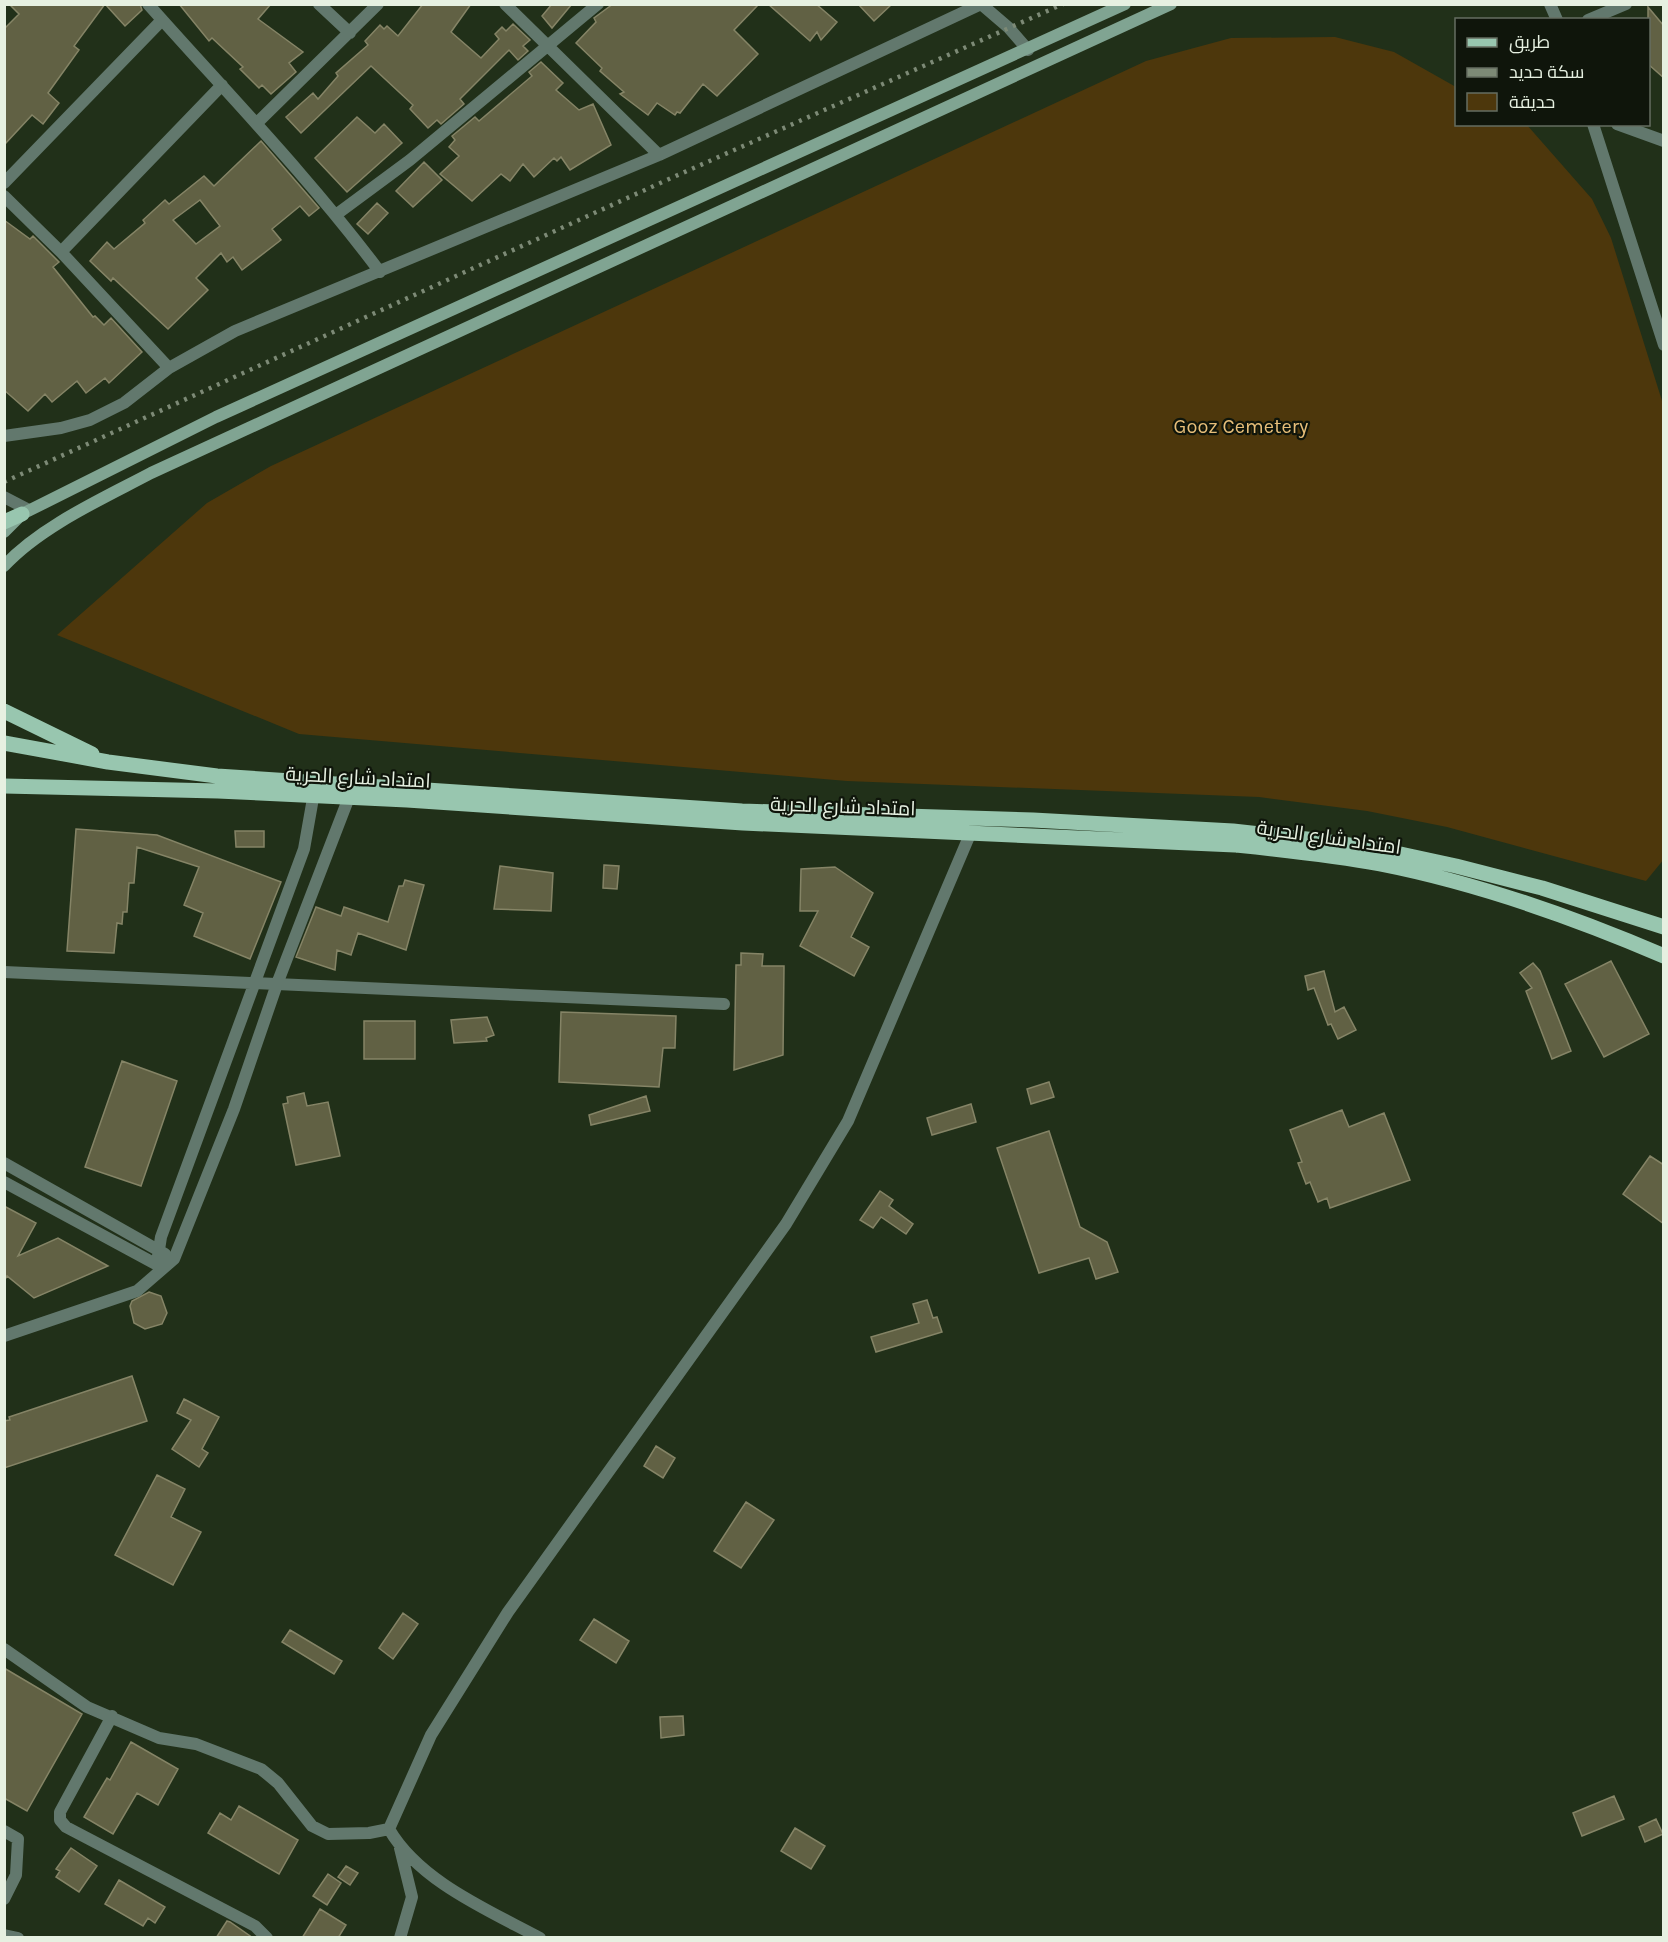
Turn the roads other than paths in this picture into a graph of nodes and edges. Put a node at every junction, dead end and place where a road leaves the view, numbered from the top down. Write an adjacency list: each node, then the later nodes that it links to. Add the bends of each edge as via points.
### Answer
1 (148, 4): 13 (street)
2 (319, 4): 14 (street)
3 (378, 4): 14 (street)
4 (505, 4): 15 (street)
5 (598, 4): 15 (street)
6 (981, 4): 16 (street); 22 (street)
7 (1125, 4): 16 (main road)
8 (1171, 4): 35 (main road, via 151,473 64,521)
9 (1550, 4): 11 (street)
10 (1626, 4): 12 (street)
11 (1556, 18)
12 (1593, 18)
13 (162, 20): 17 (street); 23 (street)
14 (350, 33): 18 (street)
15 (547, 47): 22 (street); 25 (street)
16 (1028, 50): 32 (main road, via 227,412)
17 (222, 85): 18 (street); 26 (street)
18 (258, 123): 25 (street)
19 (1594, 126): 28 (street)
20 (1623, 126): 21 (street)
21 (1664, 141)
22 (659, 155): 27 (street)
23 (4, 183)
24 (4, 196): 26 (street)
25 (337, 214): 27 (street)
26 (61, 252): 29 (street)
27 (380, 272): 29 (street, via 235,331)
28 (1664, 345)
29 (169, 369): 30 (street, via 124,403 90,420)
30 (4, 436)
31 (4, 497): 32 (street)
32 (25, 512): 33 (main road); 34 (main road)
33 (4, 522)
34 (4, 532)
35 (4, 566)
36 (4, 711): 38 (main road)
37 (4, 743): 38 (main road)
38 (108, 762): 40 (main road)
39 (4, 786): 40 (main road, امتداد شارع الحرية)
40 (315, 789): 41 (main road); 46 (street, via 304,849)
41 (351, 791): 42 (main road, امتداد شارع الحرية, via 731,822); 43 (main road, via 1033,820 1280,837 1382,850 1456,866); 47 (street)
42 (971, 832): 44 (main road, امتداد شارع الحرية, via 1234,845 1379,864 1467,885); 57 (street, via 848,1121 786,1224 508,1612 431,1735)
43 (1664, 927)
44 (1664, 956)
45 (4, 972): 46 (street)
46 (253, 984): 47 (street); 51 (street)
47 (277, 984): 48 (street); 52 (street, via 234,1110)
48 (724, 1004)
49 (4, 1163): 51 (street)
50 (4, 1182): 53 (street)
51 (159, 1250): 52 (street); 53 (street)
52 (174, 1259): 53 (street)
53 (162, 1268): 54 (street, via 137,1291)
54 (4, 1336)
55 (4, 1649): 56 (street, via 87,1707)
56 (112, 1716): 57 (street, via 159,1738 196,1744 261,1769 278,1783 312,1826 328,1834); 63 (street, via 60,1812 60,1820 66,1827 245,1921)
57 (389, 1829): 59 (street)
58 (4, 1831): 60 (street, via 18,1839 16,1875)
59 (400, 1848): 64 (street, via 412,1897); 65 (street, via 457,1894)
60 (4, 1899)
61 (4, 1935): 62 (street)
62 (18, 1938)
63 (267, 1938)
64 (400, 1938)
65 (540, 1938)

